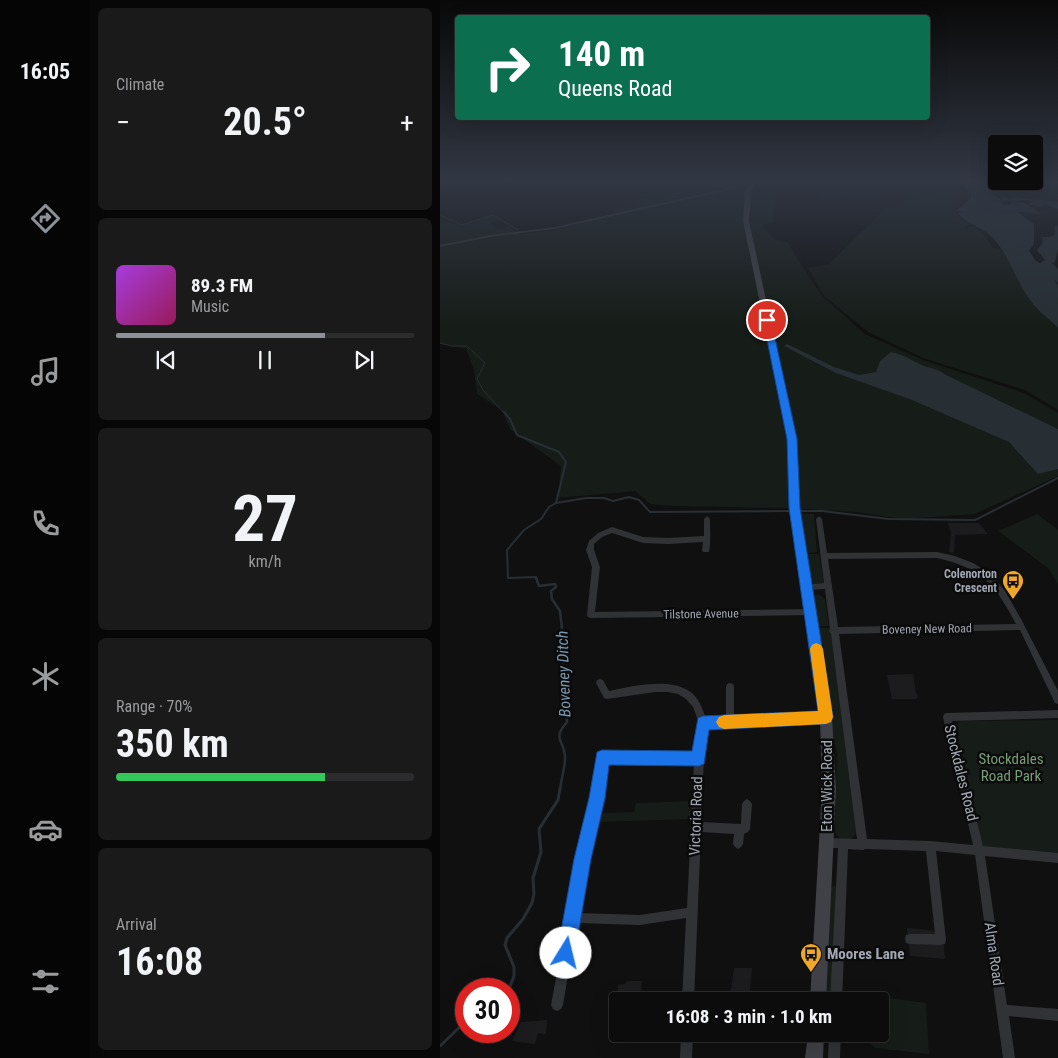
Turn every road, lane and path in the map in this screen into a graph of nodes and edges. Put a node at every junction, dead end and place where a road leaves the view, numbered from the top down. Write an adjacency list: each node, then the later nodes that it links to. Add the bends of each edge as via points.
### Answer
1 (536, 230): 3 (street)
2 (748, 230): 10 (main road, Eton Wick Road, via 792,439 794,508)
3 (440, 246)
4 (707, 519): 6 (street)
5 (819, 519): 8 (street)
6 (707, 539): 7 (street); 11 (street, Tilstone Avenue, via 643,540 612,530 600,535 591,543 590,550 596,567 591,615)
7 (706, 550)
8 (827, 556): 9 (street); 12 (street, via 937,555 973,566 995,583 1011,604)
9 (827, 586): 10 (street); 13 (street)
10 (808, 588): 11 (main road, Eton Wick Road)
11 (811, 612): 18 (main road, Eton Wick Road)
12 (1021, 627): 13 (street, Boveney New Road); 16 (street)
13 (833, 631): 28 (street)
14 (600, 683): 20 (street, via 607,695 662,687 681,690 696,702)
15 (730, 687): 19 (street)
16 (1058, 700)
17 (1058, 714): 30 (street, Stockdales Road, via 947,717)
18 (826, 717): 19 (street); 25 (main road, Eton Wick Road)
19 (730, 722): 20 (street)
20 (703, 723): 21 (street, Victoria Road)
21 (699, 758): 23 (street, Victoria Road); 33 (street, via 602,757 597,798)
22 (747, 804): 24 (street, via 745,829)
23 (696, 828): 24 (street); 32 (street, Victoria Road)
24 (739, 829): 27 (street)
25 (827, 843): 26 (street); 36 (main road, Eton Wick Road)
26 (843, 843): 28 (street); 37 (street)
27 (738, 844)
28 (862, 844): 29 (street)
29 (930, 846): 30 (street); 34 (street, via 941,940)
30 (979, 850): 31 (street); 39 (street, Alma Road)
31 (1058, 858)
32 (692, 912): 33 (street, via 640,920); 35 (street, Victoria Road)
33 (572, 918): 38 (street)
34 (910, 938)
35 (688, 992)
36 (819, 992)
37 (836, 992)
38 (557, 1005)
39 (1002, 1010): 40 (street); 47 (street, Alma Road)
40 (1058, 1015)
41 (687, 1042): 44 (street)
42 (815, 1042): 45 (main road)
43 (835, 1042): 46 (street)
44 (686, 1058)
45 (814, 1058)
46 (834, 1058)
47 (1010, 1058)

